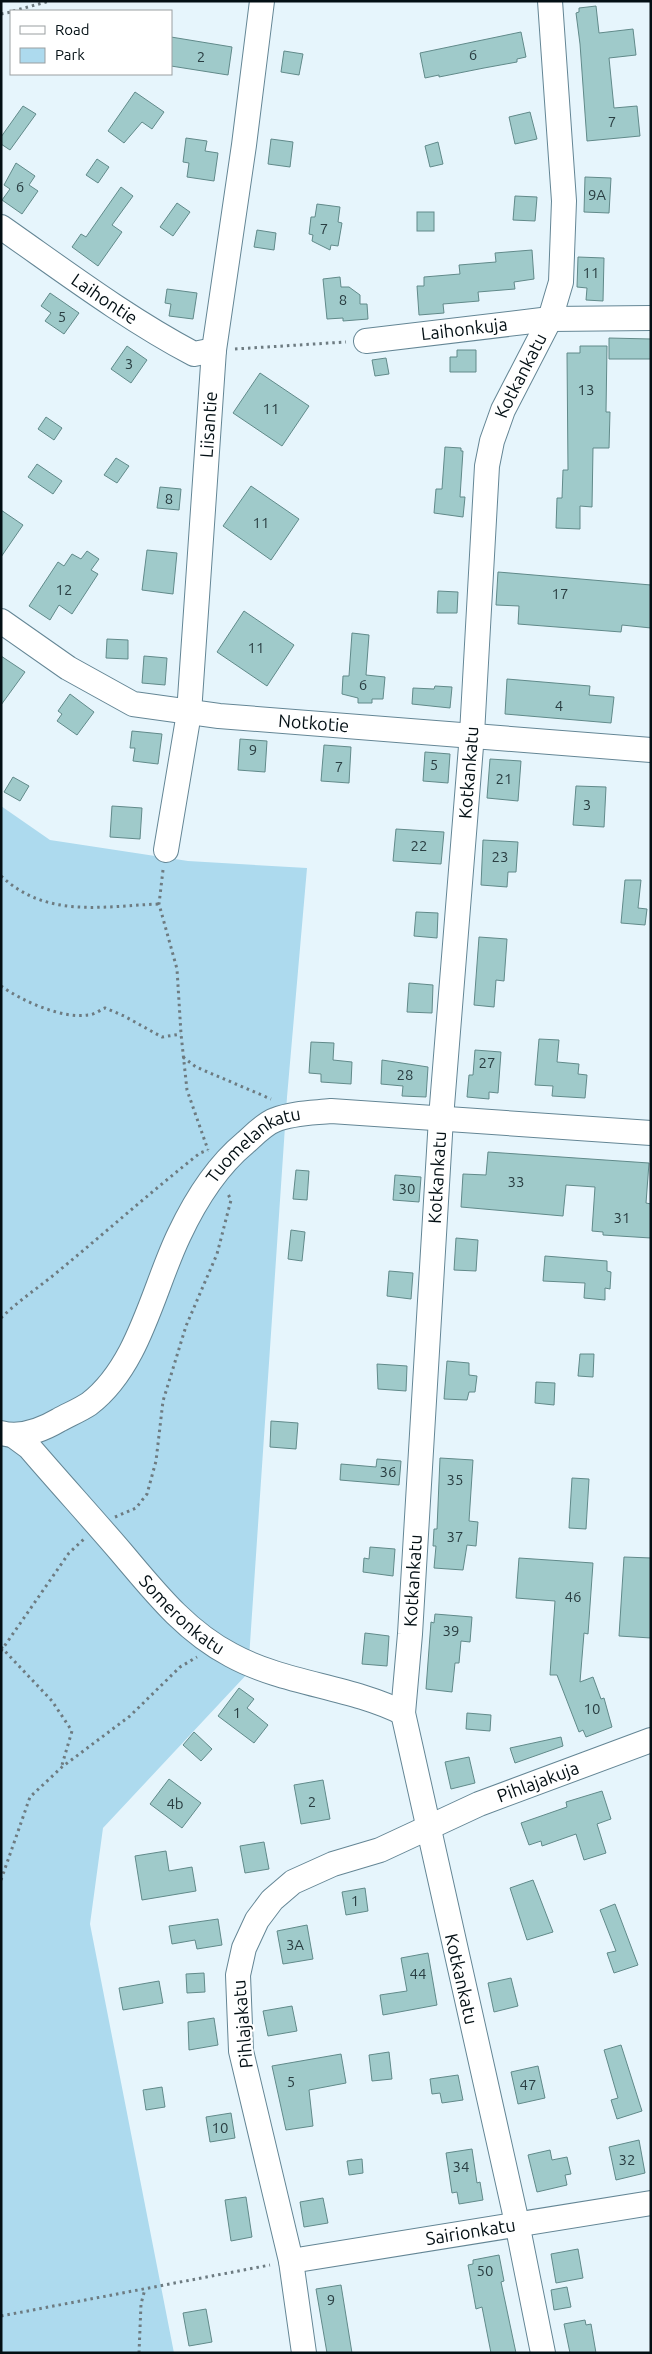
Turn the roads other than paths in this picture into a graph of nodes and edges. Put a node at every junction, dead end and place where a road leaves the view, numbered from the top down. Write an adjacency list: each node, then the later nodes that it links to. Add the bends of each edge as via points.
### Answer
1 (262, 1): 7 (street, Liisantie)
2 (550, 1): 5 (street, Kotkankatu, via 564,201 560,282)
3 (1, 227): 7 (street, Laihontie, via 166,339 194,354)
4 (651, 318): 5 (street, Laihonkuja)
5 (550, 319): 6 (street, Laihonkuja); 10 (street, Kotkankatu, via 503,410 487,466)
6 (366, 341)
7 (214, 350): 9 (street, Liisantie)
8 (1, 621): 9 (street, Notkotie, via 68,668 132,704)
9 (189, 713): 10 (street, Notkotie); 12 (street, Liisantie)
10 (472, 734): 11 (street, Notkotie); 13 (street, Kotkankatu)
11 (651, 750)
12 (166, 850)
13 (441, 1118): 14 (street, Tuomelankatu); 15 (street, Tuomelankatu, via 331,1111 273,1121 234,1152 197,1201 178,1236 153,1303 123,1365 106,1387 88,1404 50,1425); 16 (street, Kotkankatu, via 410,1634)
14 (651, 1133)
15 (8, 1435): 16 (street, Someronkatu, via 29,1447 152,1589 196,1634 232,1656 278,1674 379,1701)
16 (402, 1713): 18 (street, Kotkankatu)
17 (651, 1740): 18 (street, Pihlajakuja, via 479,1804)
18 (427, 1830): 20 (street, Kotkankatu); 21 (street, Pihlajakatu, via 293,1882 272,1900 257,1920 244,1948 238,1975 241,2051)
19 (651, 2203): 20 (street, Sairionkatu)
20 (517, 2223): 21 (street, Sairionkatu); 23 (street, Kotkankatu)
21 (291, 2261): 22 (street, Pihlajakatu)
22 (304, 2353)
23 (543, 2353)

